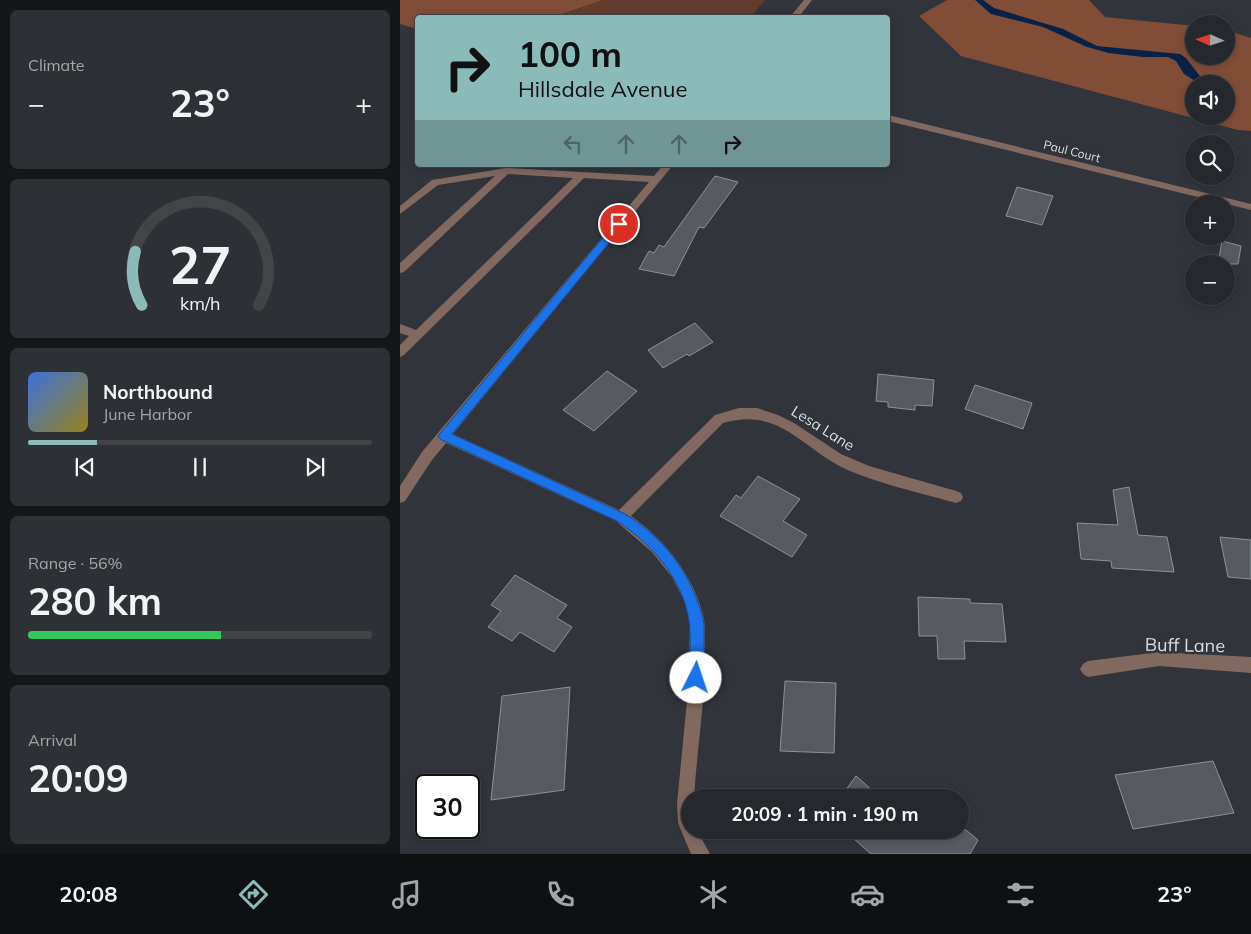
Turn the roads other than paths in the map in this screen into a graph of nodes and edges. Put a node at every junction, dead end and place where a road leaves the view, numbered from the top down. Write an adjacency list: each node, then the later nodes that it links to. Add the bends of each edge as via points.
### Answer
1 (808, 0): 2 (street)
2 (796, 15)
3 (890, 118): 8 (street, Paul Court)
4 (666, 167): 7 (street)
5 (506, 172): 6 (street); 9 (street, via 435,182); 10 (street)
6 (582, 175): 7 (street); 12 (street)
7 (657, 179): 14 (street)
8 (1251, 207)
9 (400, 210)
10 (400, 269)
11 (400, 328): 12 (street)
12 (417, 335): 13 (street)
13 (400, 352)
14 (444, 436): 15 (street); 17 (street)
15 (400, 496)
16 (956, 497): 17 (street, Lesa Lane, via 852,466 822,450 787,423 769,415 733,413 720,419)
17 (621, 518): 20 (street, via 659,548 681,579 696,616 698,658 684,817)
18 (1251, 666): 19 (street, Buff Lane, via 1159,659)
19 (1088, 669)
20 (701, 854)

